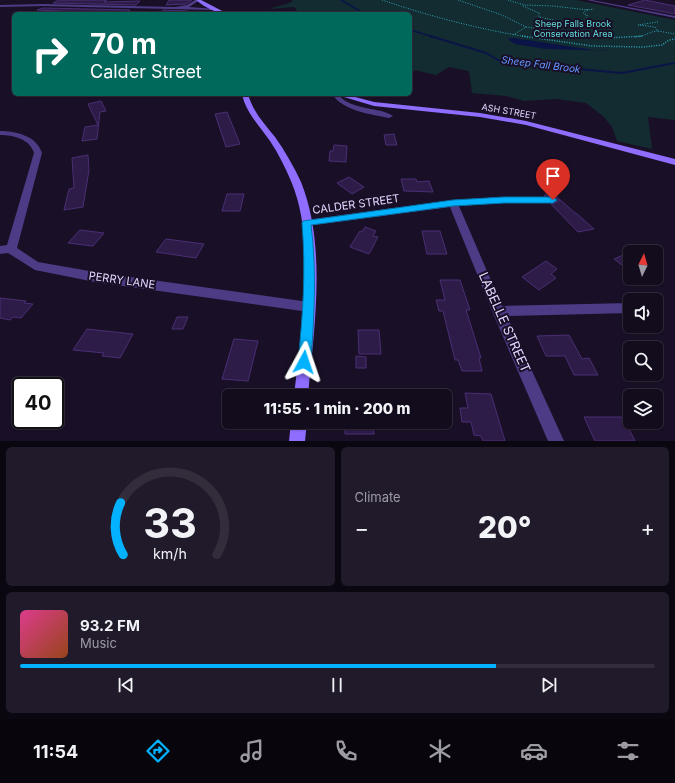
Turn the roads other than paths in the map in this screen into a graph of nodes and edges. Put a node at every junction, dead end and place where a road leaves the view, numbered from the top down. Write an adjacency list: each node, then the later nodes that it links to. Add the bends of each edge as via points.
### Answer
1 (198, 0): 5 (street, via 188,6); 6 (street)
2 (588, 0): 8 (lane)
3 (31, 2): 4 (street); 5 (street)
4 (0, 6)
5 (175, 8): 6 (street)
6 (214, 9): 7 (street)
7 (221, 12)
8 (675, 18)
9 (246, 96): 17 (street, via 250,111 272,139 291,172 302,201)
10 (336, 96): 12 (street, via 337,99 346,103)
11 (344, 96): 14 (street, ASH STREET, via 374,104 480,115 526,123)
12 (389, 116)
13 (0, 133): 18 (street, PERRY LANE, via 20,136 36,147 38,153)
14 (675, 162)
15 (553, 200): 16 (street, CALDER STREET)
16 (453, 203): 17 (street, CALDER STREET); 21 (street, LABELLE STREET)
17 (306, 223): 19 (street, via 310,257)
18 (6, 250): 19 (street, PERRY LANE, via 35,266)
19 (309, 307): 22 (street)
20 (623, 308): 21 (street)
21 (498, 311): 25 (street, LABELLE STREET)
22 (302, 389)
23 (298, 429): 24 (street)
24 (297, 441)
25 (556, 441)

